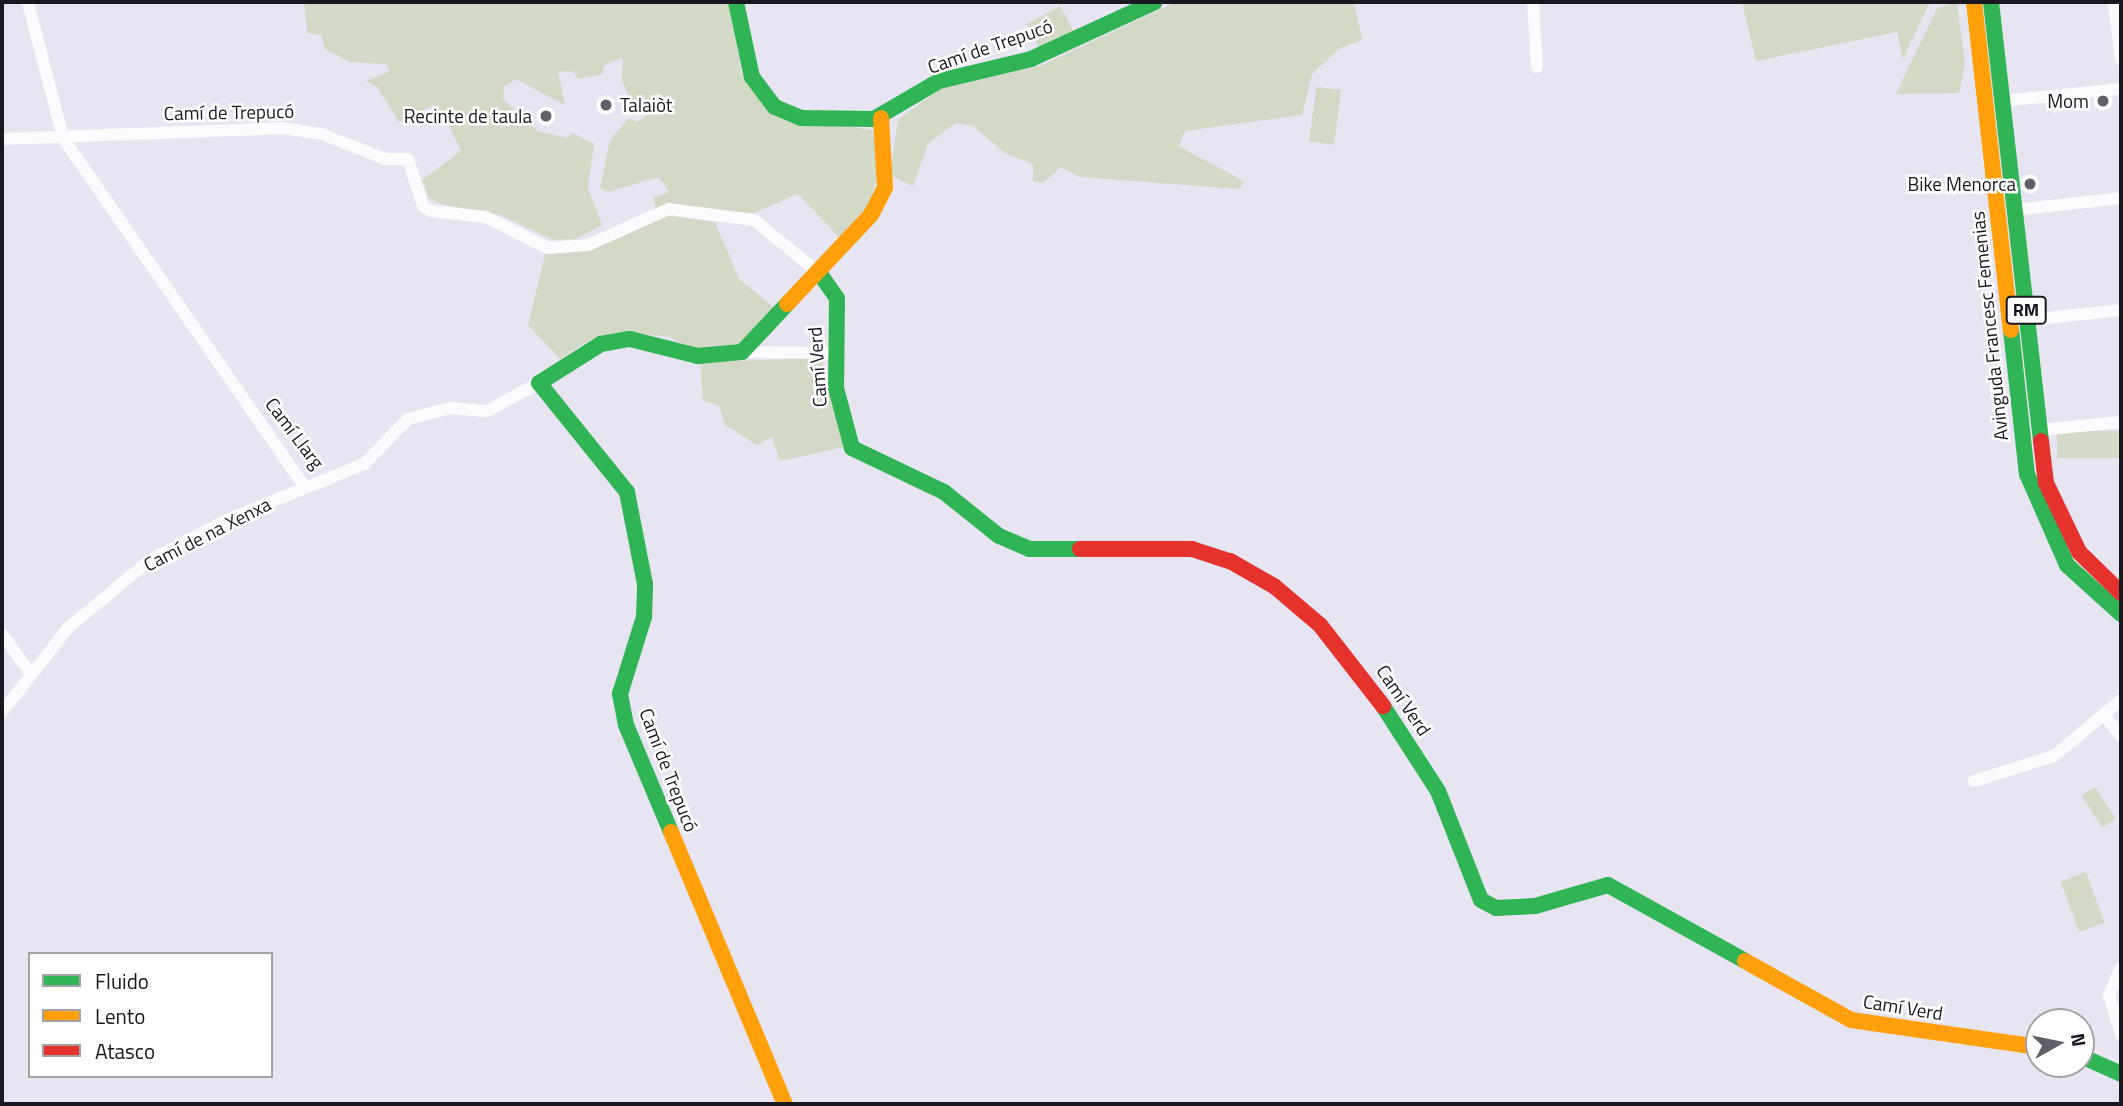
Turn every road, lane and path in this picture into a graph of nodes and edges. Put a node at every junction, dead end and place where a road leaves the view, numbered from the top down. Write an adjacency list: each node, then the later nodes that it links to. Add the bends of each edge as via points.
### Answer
1 (28, 2): 13 (street, Camí Llarg)
2 (736, 2): 12 (street, via 752,78 775,107 801,118)
3 (1155, 2): 12 (street, Camí de Trepucó, via 1031,58 939,81)
4 (1533, 2): 9 (street)
5 (1974, 2): 27 (street, Avinguda Francesc Femenias / RM, via 2027,474 2067,565)
6 (1991, 2): 11 (street, Avinguda Francesc Femenias / RM)
7 (2114, 2): 8 (street)
8 (2121, 60)
9 (1537, 67)
10 (2121, 89): 11 (street)
11 (2002, 101): 16 (street, Avinguda Francesc Femenias / RM)
12 (881, 118): 17 (street, via 885,187 871,215)
13 (63, 138): 14 (street); 17 (street, Camí de Trepucó, via 282,128 322,134 384,159 408,159 423,205 431,211 486,217 548,248 588,245 669,209 754,220); 25 (street, Camí Llarg)
14 (2, 139)
15 (2121, 198): 16 (street)
16 (2014, 210): 19 (street, Avinguda Francesc Femenias / RM)
17 (820, 274): 20 (street); 21 (street, Camí Verd, via 837,298)
18 (2121, 310): 19 (street)
19 (2028, 320): 24 (street, Avinguda Francesc Femenias / RM)
20 (742, 352): 21 (street); 22 (street, Camí Llarg, via 698,356 652,340 620,341 601,344)
21 (833, 353): 37 (street, Camí Verd, via 852,448 944,492 999,536 1060,553 1192,549 1230,561 1274,586 1320,625 1371,688 1437,791 1480,900 1496,908 1535,906 1608,885 1851,1020)
22 (539, 383): 25 (street, Camí Llarg, via 487,411 450,408 408,419 364,464); 40 (street, Camí de Trepucó, via 627,492 645,584 644,617 620,694 626,725)
23 (2121, 422): 24 (street)
24 (2039, 430): 26 (street, Avinguda Francesc Femenias / RM, via 2046,483 2064,528 2095,571)
25 (305, 487): 29 (street, Camí de na Xenxa, via 150,560 97,601)
26 (2121, 593)
27 (2121, 614)
28 (2, 634): 29 (street)
29 (29, 671): 31 (street, Camí de na Xenxa)
30 (2121, 700): 32 (street)
31 (2, 712)
32 (2105, 716): 33 (street); 34 (street, via 2054,756)
33 (2121, 736)
34 (1974, 781)
35 (2121, 968): 36 (street, via 2109,995)
36 (2121, 1034)
37 (2025, 1045)
38 (2095, 1062): 39 (street)
39 (2121, 1074)
40 (785, 1104)

